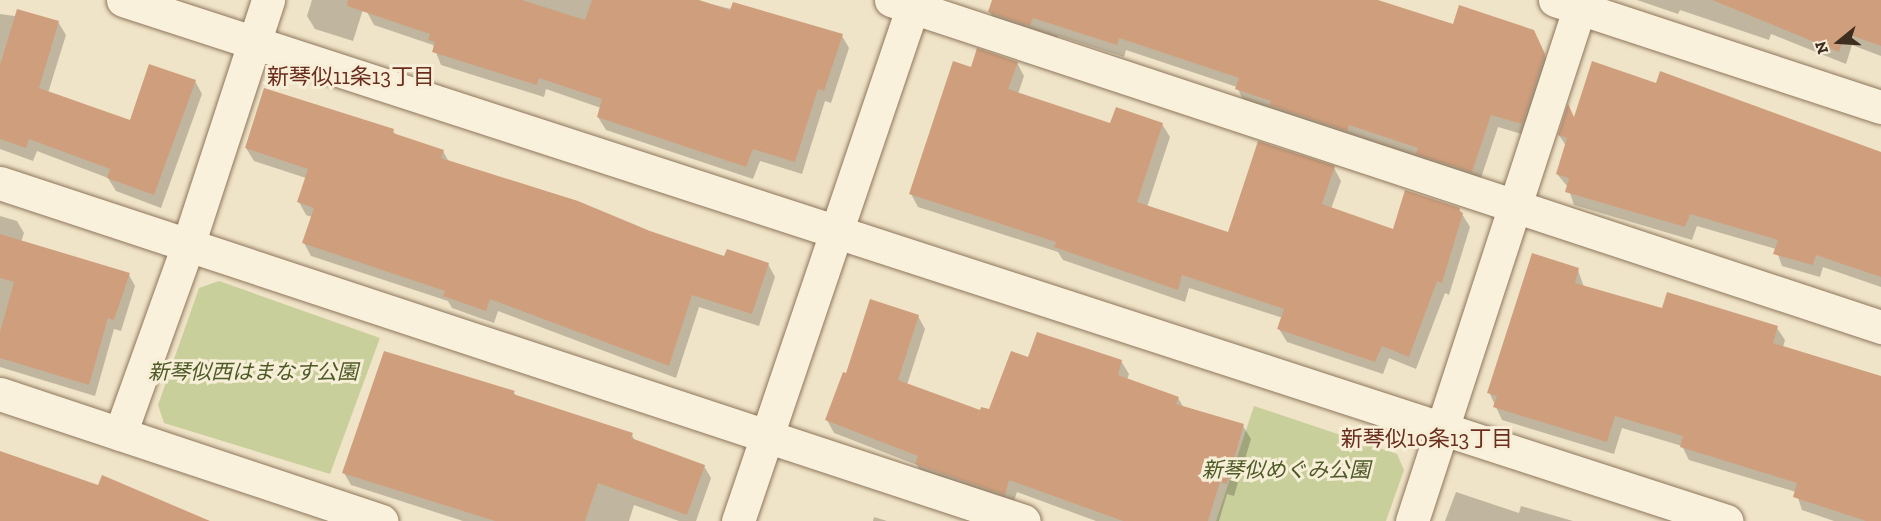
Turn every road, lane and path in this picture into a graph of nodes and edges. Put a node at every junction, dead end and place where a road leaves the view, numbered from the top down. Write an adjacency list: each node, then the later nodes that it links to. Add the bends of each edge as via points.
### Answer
1 (123, 0): 5 (street)
2 (268, 0): 5 (street)
3 (906, 2): 8 (street); 9 (street)
4 (1572, 3): 6 (street); 8 (street)
5 (255, 43): 9 (street); 10 (street)
6 (1881, 107)
7 (0, 183): 10 (street)
8 (1513, 206): 11 (street); 13 (street)
9 (836, 231): 13 (street); 15 (street)
10 (188, 245): 14 (street); 15 (street)
11 (1881, 327)
12 (0, 394): 14 (street)
13 (1443, 429): 19 (street); 20 (street)
14 (120, 434): 16 (street)
15 (767, 435): 17 (street); 18 (street)
16 (381, 521)
17 (738, 521)
18 (1024, 521)
19 (1412, 521)
20 (1726, 521)

